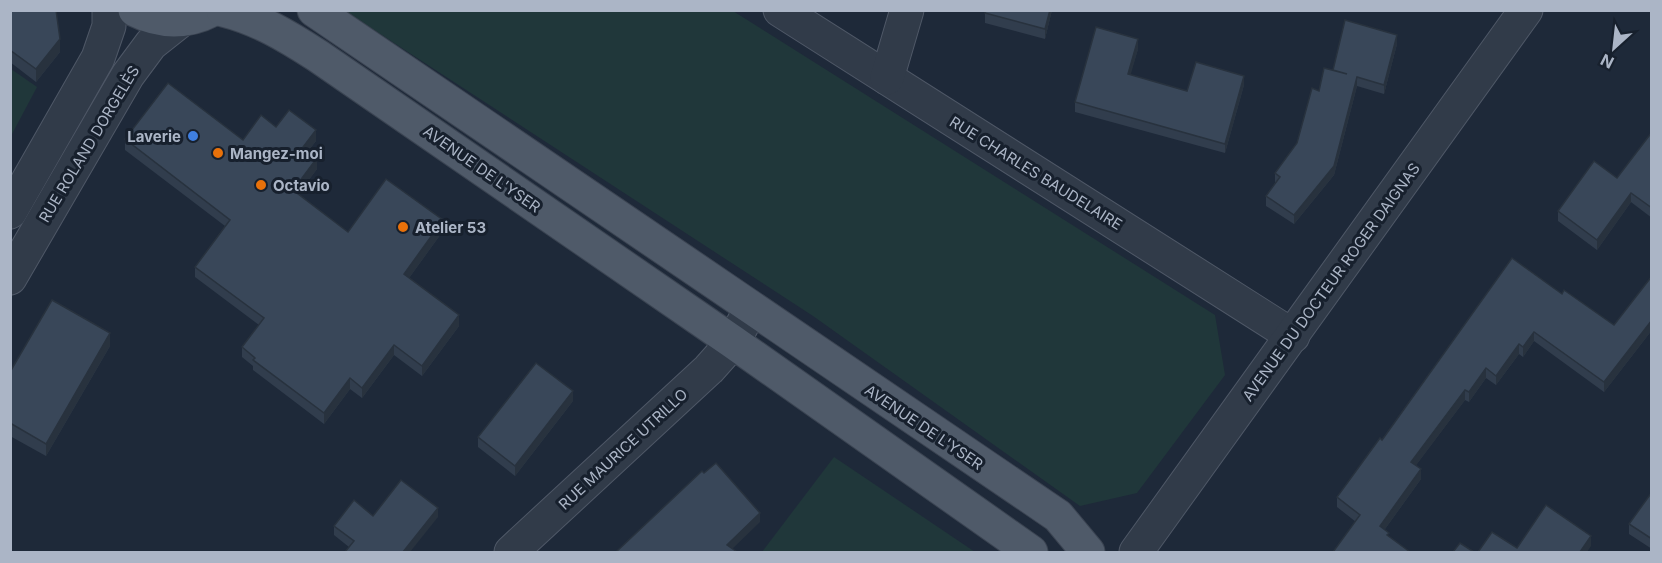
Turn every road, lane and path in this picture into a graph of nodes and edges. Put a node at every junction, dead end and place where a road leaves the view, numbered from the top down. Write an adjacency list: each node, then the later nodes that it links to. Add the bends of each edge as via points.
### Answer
1 (109, 10): 11 (street, via 109,26 98,58)
2 (135, 10): 9 (main road, via 150,18)
3 (212, 10): 9 (main road)
4 (223, 10): 15 (main road, AVENUE DE L'YSER, via 279,30)
5 (314, 10): 13 (main road, AVENUE DE L'YSER)
6 (780, 10): 10 (street, RUE CHARLES BAUDELAIRE)
7 (907, 10): 10 (street)
8 (1526, 10): 14 (street, AVENUE DU DOCTEUR ROGER DAIGNAS)
9 (180, 21): 12 (street, RUE ROLAND DORGELÈS, via 151,44 128,75)
10 (887, 78): 14 (street, RUE CHARLES BAUDELAIRE)
11 (10, 212)
12 (10, 278)
13 (752, 309): 15 (street); 18 (main road, AVENUE DE L'YSER, via 1058,516)
14 (1293, 336): 19 (street, AVENUE DU DOCTEUR ROGER DAIGNAS)
15 (733, 342): 16 (street, RUE MAURICE UTRILLO, via 709,369); 17 (main road, AVENUE DE L'YSER)
16 (511, 552)
17 (1031, 552)
18 (1088, 552)
19 (1136, 552)

